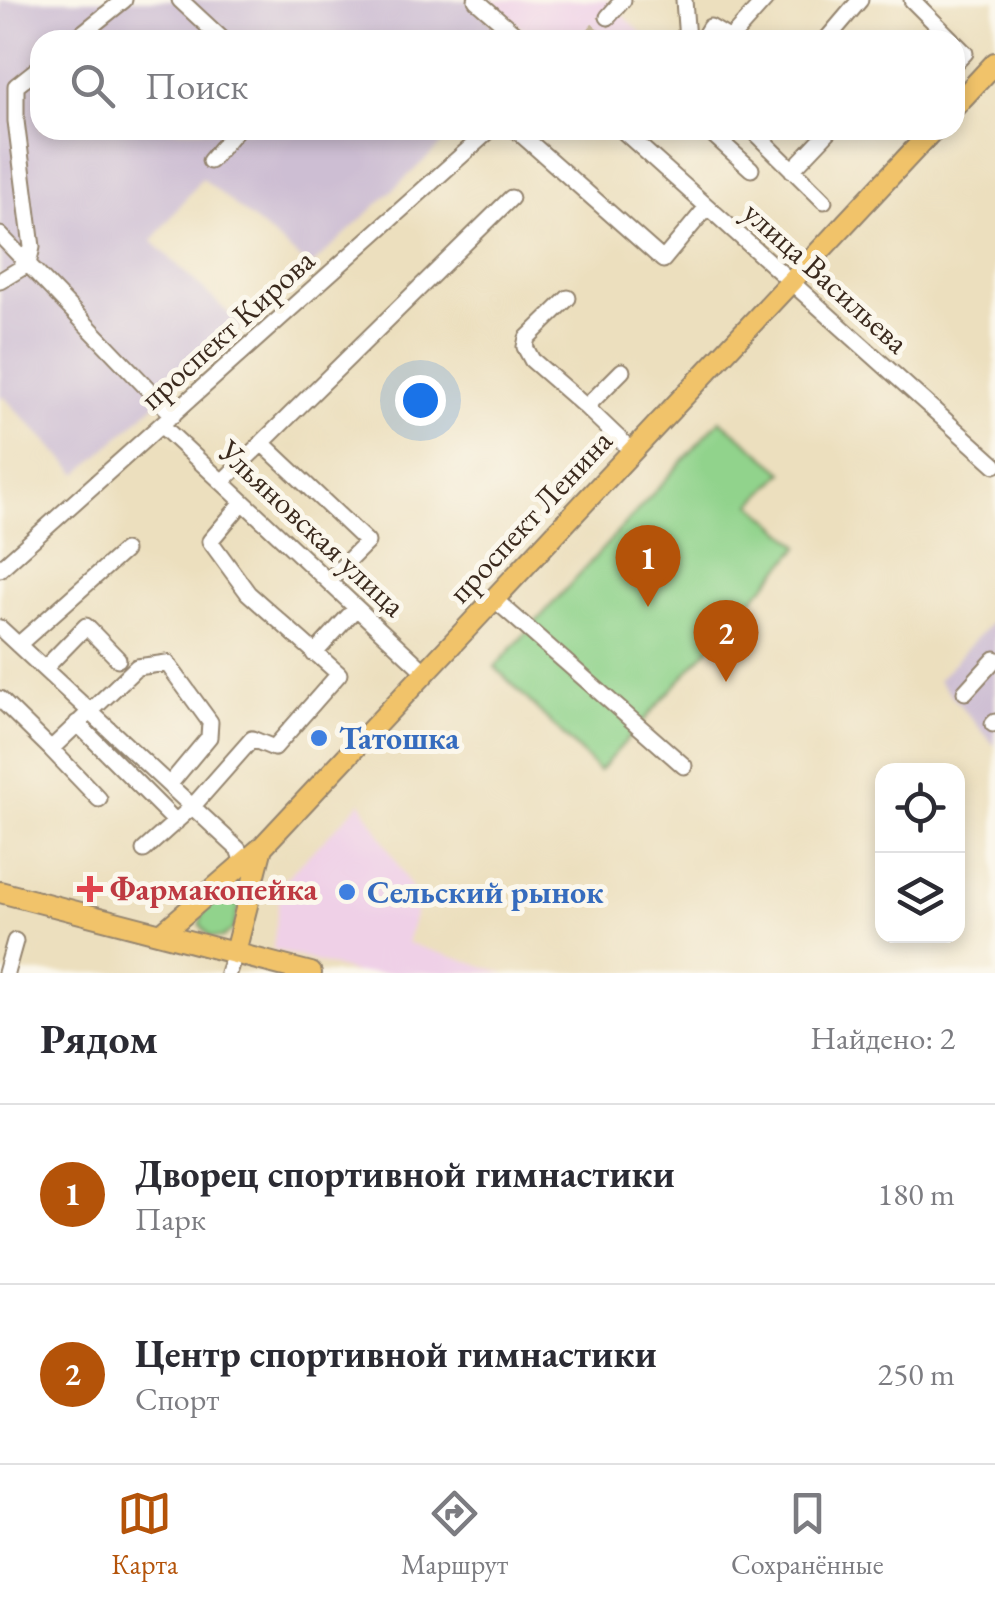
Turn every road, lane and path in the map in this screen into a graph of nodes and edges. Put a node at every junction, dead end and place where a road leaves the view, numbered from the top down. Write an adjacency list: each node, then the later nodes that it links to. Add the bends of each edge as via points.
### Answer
1 (124, 0): 10 (street)
2 (180, 0): 11 (street)
3 (476, 0): 12 (street)
4 (623, 0): 9 (street)
5 (684, 0): 13 (street)
6 (765, 0): 14 (street)
7 (860, 0): 15 (street)
8 (912, 0): 16 (street)
9 (608, 17)
10 (86, 30)
11 (212, 30)
12 (510, 30)
13 (686, 30)
14 (738, 30)
15 (834, 30)
16 (941, 30)
17 (995, 62): 19 (main road)
18 (30, 75): 35 (street, via 16,86 32,247)
19 (965, 95)
20 (228, 140): 28 (street)
21 (479, 140): 41 (street, проспект Кирова)
22 (527, 140): 33 (street, via 662,260)
23 (635, 140): 33 (street, улица Васильева)
24 (719, 140): 29 (street)
25 (762, 140): 30 (street)
26 (820, 140): 30 (street)
27 (924, 140): 37 (main road, проспект Ленина)
28 (210, 161)
29 (752, 169)
30 (792, 170): 32 (street)
31 (511, 198): 42 (street)
32 (824, 201)
33 (707, 208): 37 (street, улица Васильева)
34 (0, 235): 35 (street, Ульяновская улица)
35 (28, 264): 36 (street); 41 (street, Ульяновская улица)
36 (0, 281)
37 (789, 282): 43 (main road, проспект Ленина); 44 (street, улица Васильева)
38 (568, 298): 40 (street, via 525,348)
39 (622, 370): 40 (street)
40 (586, 407): 43 (street)
41 (167, 420): 45 (street, Ульяновская улица); 48 (street, проспект Кирова)
42 (262, 443): 45 (street); 49 (street, via 367,542)
43 (632, 451): 50 (main road, проспект Ленина)
44 (995, 464)
45 (222, 482): 46 (street, Ульяновская улица)
46 (243, 502): 49 (street, Ульяновская улица); 53 (street, via 210,541 248,593)
47 (124, 551): 52 (street)
48 (0, 568)
49 (328, 581): 51 (street, Ульяновская улица)
50 (493, 598): 57 (main road, проспект Ленина); 62 (street)
51 (356, 608): 53 (street); 57 (street, Ульяновская улица)
52 (7, 640): 56 (street)
53 (314, 654): 65 (street, via 339,674 274,748 252,739)
54 (118, 659): 56 (street, via 86,626)
55 (995, 660): 58 (street)
56 (45, 668): 60 (street)
57 (424, 671): 67 (main road, проспект Ленина)
58 (965, 692)
59 (0, 700): 61 (street)
60 (82, 717): 61 (street); 63 (street); 63 (street, via 137,668 166,663 210,722 209,737); 66 (street)
61 (51, 749): 64 (street)
62 (684, 766)
63 (169, 785): 65 (street)
64 (99, 799)
65 (192, 807): 66 (street); 69 (street)
66 (176, 822): 68 (street)
67 (262, 847): 69 (main road, проспект Ленина); 73 (main road)
68 (144, 850)
69 (244, 862): 71 (main road, проспект Ленина)
70 (0, 892): 71 (main road)
71 (161, 934): 73 (main road)
72 (15, 941): 74 (street)
73 (235, 952): 75 (street); 76 (main road)
74 (6, 973)
75 (228, 973)
76 (311, 973)

